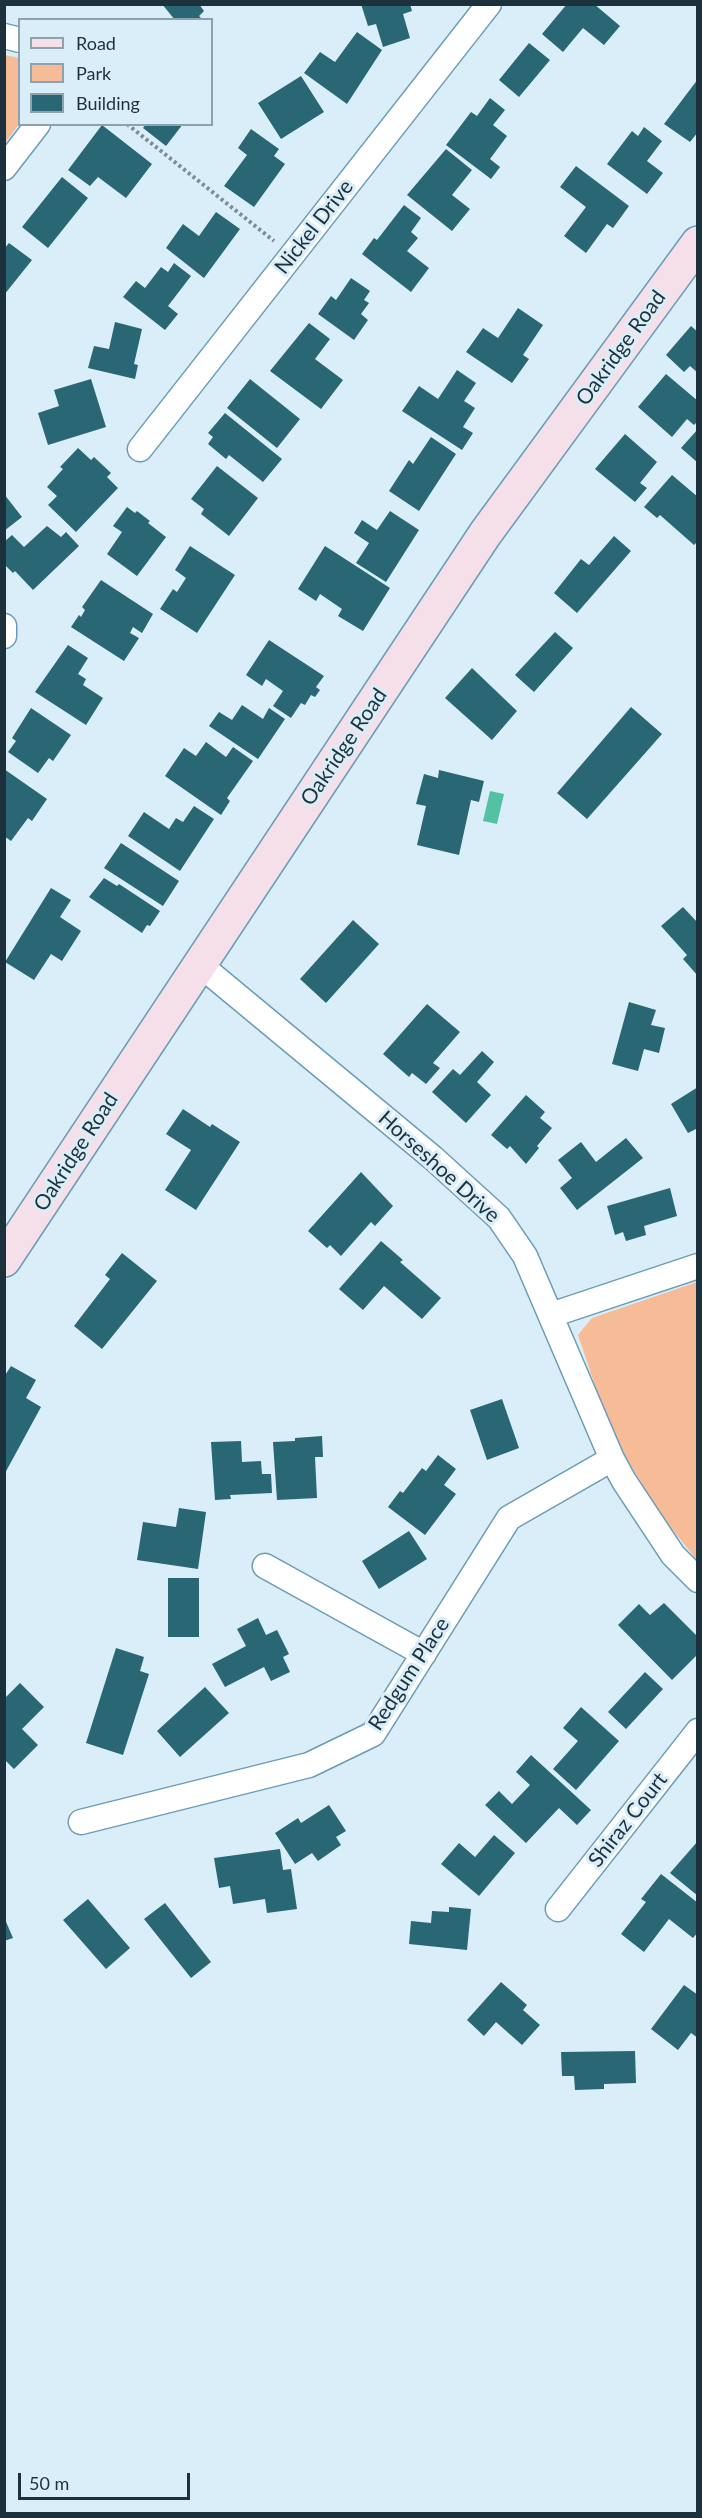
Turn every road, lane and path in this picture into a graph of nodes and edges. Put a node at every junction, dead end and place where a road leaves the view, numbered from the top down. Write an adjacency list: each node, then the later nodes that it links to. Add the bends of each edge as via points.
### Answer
1 (483, 7): 6 (street, Nickel Drive)
2 (36, 126): 4 (street)
3 (130, 126): 6 (path)
4 (4, 168)
5 (698, 243): 10 (street, Oakridge Road, via 485,534)
6 (292, 255): 7 (street, Nickel Drive)
7 (140, 449)
8 (4, 626): 9 (street)
9 (4, 636)
10 (199, 964): 11 (street, Oakridge Road); 13 (street, Horseshoe Drive, via 433,1158 499,1218 525,1256)
11 (4, 1260)
12 (698, 1266): 13 (street)
13 (551, 1315): 14 (street, Horseshoe Drive)
14 (612, 1459): 16 (street, Horseshoe Drive, via 674,1555); 17 (street, Redgum Place, via 509,1518)
15 (266, 1566): 17 (street)
16 (698, 1580)
17 (424, 1654): 19 (street, Redgum Place, via 373,1734 309,1765)
18 (698, 1731): 20 (street, Shiraz Court)
19 (81, 1822)
20 (558, 1909)

